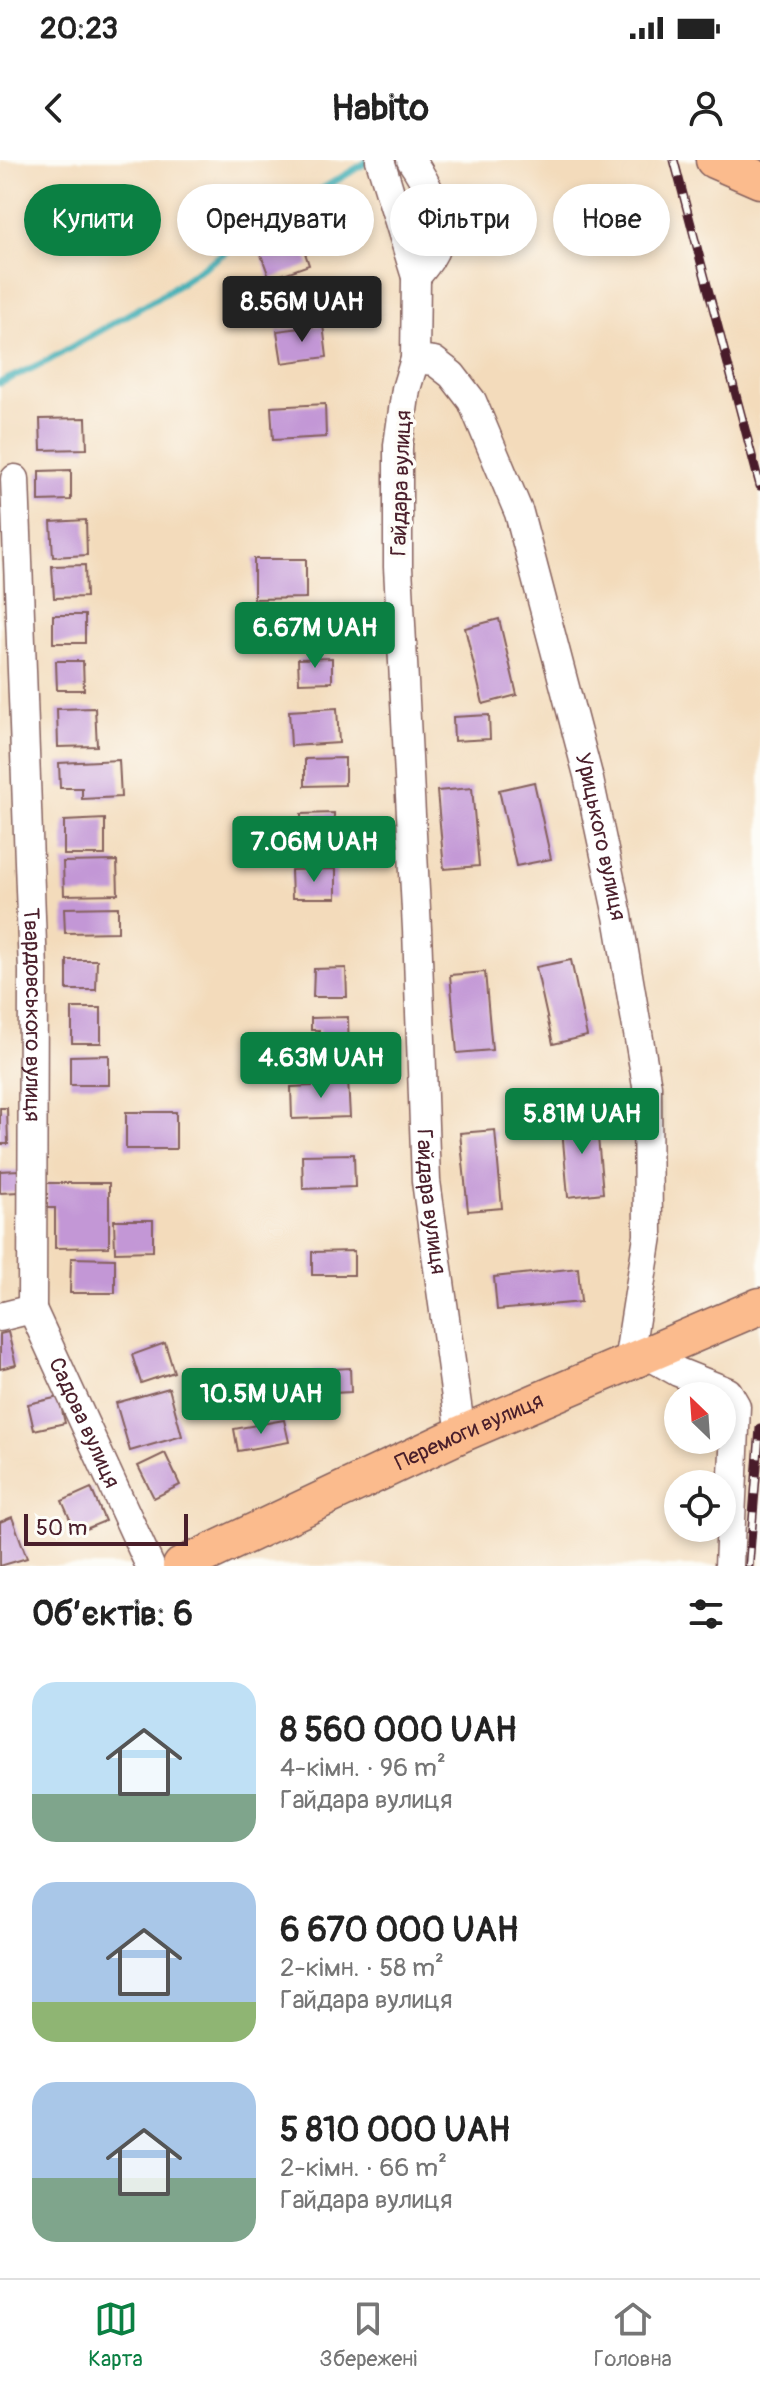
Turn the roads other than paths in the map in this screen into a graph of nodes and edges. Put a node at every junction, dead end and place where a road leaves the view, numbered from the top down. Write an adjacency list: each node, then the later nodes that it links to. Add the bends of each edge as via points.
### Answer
1 (380, 160): 5 (street, Гайдара вулиця)
2 (411, 160): 5 (street, via 439,225 438,242)
3 (714, 160): 4 (main road)
4 (760, 180)
5 (416, 277): 6 (street, Гайдара вулиця)
6 (415, 359): 11 (street, Урицького вулиця, via 434,361 452,375 472,401 490,443 519,513 588,775 647,1086 648,1236); 12 (street, Гайдара вулиця, via 398,445 398,567 426,1181)
7 (15, 479): 9 (street, Твардовського вулиця, via 33,971)
8 (760, 1306): 11 (main road, Перемоги вулиця)
9 (32, 1309): 10 (street); 13 (street, Садова вулиця)
10 (0, 1317)
11 (638, 1359): 12 (main road, Перемоги вулиця); 15 (street, via 728,1392 736,1406)
12 (461, 1434): 14 (main road, Перемоги вулиця)
13 (150, 1566)
14 (181, 1566)
15 (729, 1566)

